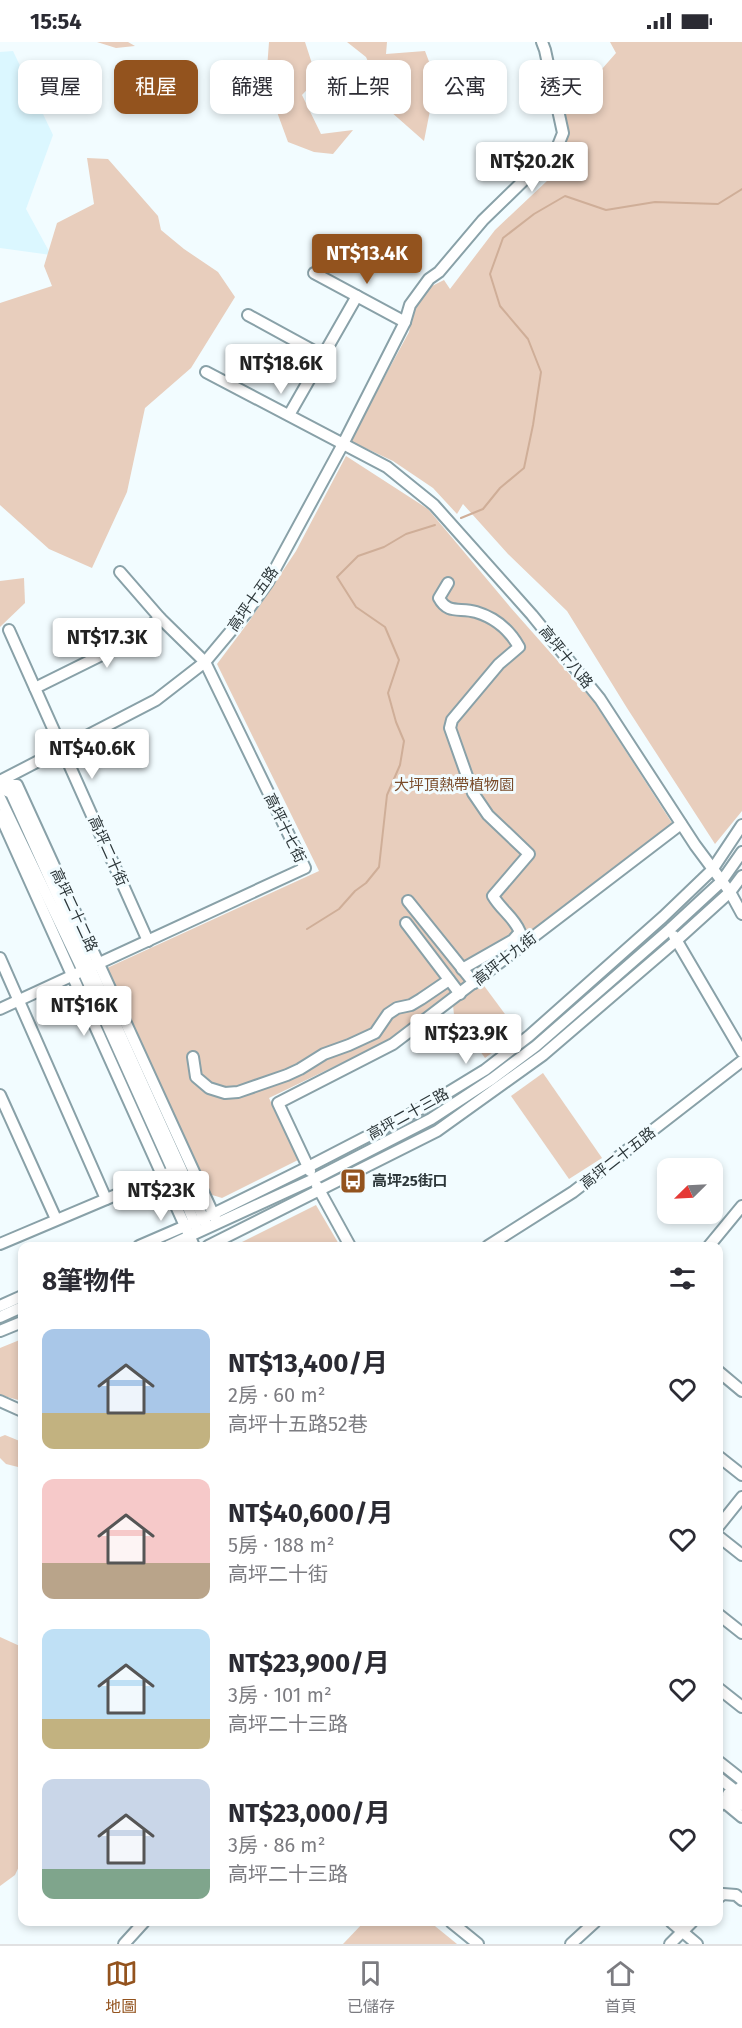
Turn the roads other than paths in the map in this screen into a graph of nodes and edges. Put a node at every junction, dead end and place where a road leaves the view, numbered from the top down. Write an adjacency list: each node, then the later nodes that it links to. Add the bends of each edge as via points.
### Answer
1 (542, 42): 5 (street, 高坪十五路, via 563,133 557,148 429,279 410,305)
2 (314, 273): 3 (street)
3 (357, 296): 5 (street); 6 (street)
4 (248, 315): 6 (street)
5 (405, 322): 9 (street, 高坪十五路)
6 (323, 356): 8 (street)
7 (206, 372): 8 (street, 高坪十八路)
8 (289, 415): 9 (street, 高坪十八路)
9 (343, 444): 14 (street, 高坪十五路, via 268,582); 20 (street, 高坪十八路, via 387,467 434,505 532,615 600,699)
10 (120, 572): 12 (street, 高坪十七街)
11 (447, 583): 35 (street, via 438,598 442,605 494,619 508,630 519,647 499,664 452,720 450,728 473,793 488,815 529,854 493,896 516,921 520,932)
12 (160, 618): 14 (street, 高坪十七街); 15 (street, via 132,640)
13 (9, 630): 15 (street, 高坪二十街)
14 (205, 662): 16 (street, 高坪十五路, via 156,700); 32 (street, 高坪十七街, via 305,868)
15 (35, 688): 16 (street, 高坪二十街)
16 (63, 750): 17 (street, 高坪十五路); 32 (street, 高坪二十街)
17 (0, 785): 34 (street, 高坪二十二路, via 11,793)
18 (0, 798): 34 (street, 高坪二十二路)
19 (0, 815): 36 (street, 高坪二十二路)
20 (681, 824): 23 (street, 高坪十八路); 38 (street, 高坪十九街)
21 (742, 825): 23 (street, 高坪二十三路)
22 (742, 852): 25 (street, 高坪二十三路)
23 (712, 870): 25 (street, 高坪十八路); 47 (street, 高坪二十三路, via 529,1036 485,1070 426,1106)
24 (742, 876): 26 (street, 高坪二十三路)
25 (721, 882): 26 (street, 高坪十八路); 30 (street, 高坪二十三路)
26 (730, 892): 28 (street, 高坪十八路); 31 (street, 高坪二十三路)
27 (408, 901): 35 (street)
28 (742, 914)
29 (406, 923): 37 (street)
30 (670, 929): 31 (street); 49 (street, 高坪二十三路, via 536,1046 492,1079 431,1119)
31 (677, 940): 42 (street); 50 (street, 高坪二十三路, via 543,1055 437,1131)
32 (148, 941): 34 (street, 高坪十七街)
33 (0, 958): 40 (street)
34 (91, 967): 36 (street, 高坪十七街); 46 (street, 高坪二十二路); 46 (street, 高坪二十二路)
35 (462, 969): 38 (street)
36 (72, 976): 40 (street, 高坪十七街); 48 (street, 高坪二十二路)
37 (449, 980): 39 (street); 43 (street, via 416,1002 388,1014 375,1033 362,1040 324,1054 300,1070 238,1092 209,1088 196,1077)
38 (474, 983): 39 (street, 高坪十九街)
39 (460, 994): 47 (street, 高坪十九街, via 393,1044 279,1103)
40 (19, 1000): 41 (street, 高坪十七街); 51 (street)
41 (0, 1009)
42 (742, 1052)
43 (193, 1057)
44 (742, 1061): 60 (street, 高坪二十五路, via 573,1192)
45 (0, 1095): 53 (street)
46 (182, 1167): 48 (street); 54 (street, 高坪二十二路); 54 (street, 高坪二十二路)
47 (308, 1167): 49 (street, 高坪十九街); 54 (street, 高坪二十三路)
48 (162, 1176): 51 (street); 54 (street, 高坪二十二路)
49 (314, 1179): 50 (street, 高坪十九街); 54 (street, 高坪二十三路)
50 (320, 1191): 58 (street, 高坪二十三路); 59 (street)
51 (106, 1199): 53 (street)
52 (742, 1206): 61 (street)
53 (56, 1219): 62 (street)
54 (201, 1228): 55 (street, 高坪二十三路); 56 (street, 高坪二十三路); 57 (street, 高坪二十二路)
55 (153, 1242)
56 (175, 1242)
57 (214, 1242)
58 (223, 1242)
59 (348, 1242)
60 (494, 1242)
61 (712, 1242)
62 (0, 1244)
63 (18, 1298): 64 (street)
64 (0, 1306)
65 (18, 1309): 66 (street)
66 (0, 1317)
67 (18, 1324): 68 (street)
68 (0, 1331)
69 (723, 1375): 70 (street)
70 (742, 1391)
71 (0, 1401): 72 (street)
72 (18, 1409)
73 (723, 1460): 74 (street)
74 (742, 1475)
75 (742, 1497): 76 (street)
76 (723, 1521)
77 (723, 1540): 78 (street)
78 (742, 1555)
79 (723, 1618): 80 (street)
80 (742, 1633)
81 (723, 1691): 82 (street)
82 (741, 1704)
83 (723, 1765): 84 (street)
84 (742, 1780)
85 (730, 1797): 86 (street); 87 (street)
86 (742, 1805)
87 (742, 1817)
88 (723, 1894): 89 (street)
89 (742, 1900)
90 (140, 1926): 96 (street)
91 (457, 1926): 97 (street)
92 (591, 1926): 98 (street)
93 (675, 1926): 95 (street)
94 (688, 1926): 95 (street)
95 (682, 1932): 99 (street); 100 (street)
96 (124, 1944)
97 (478, 1944)
98 (571, 1944)
99 (670, 1944)
100 (697, 1944)

